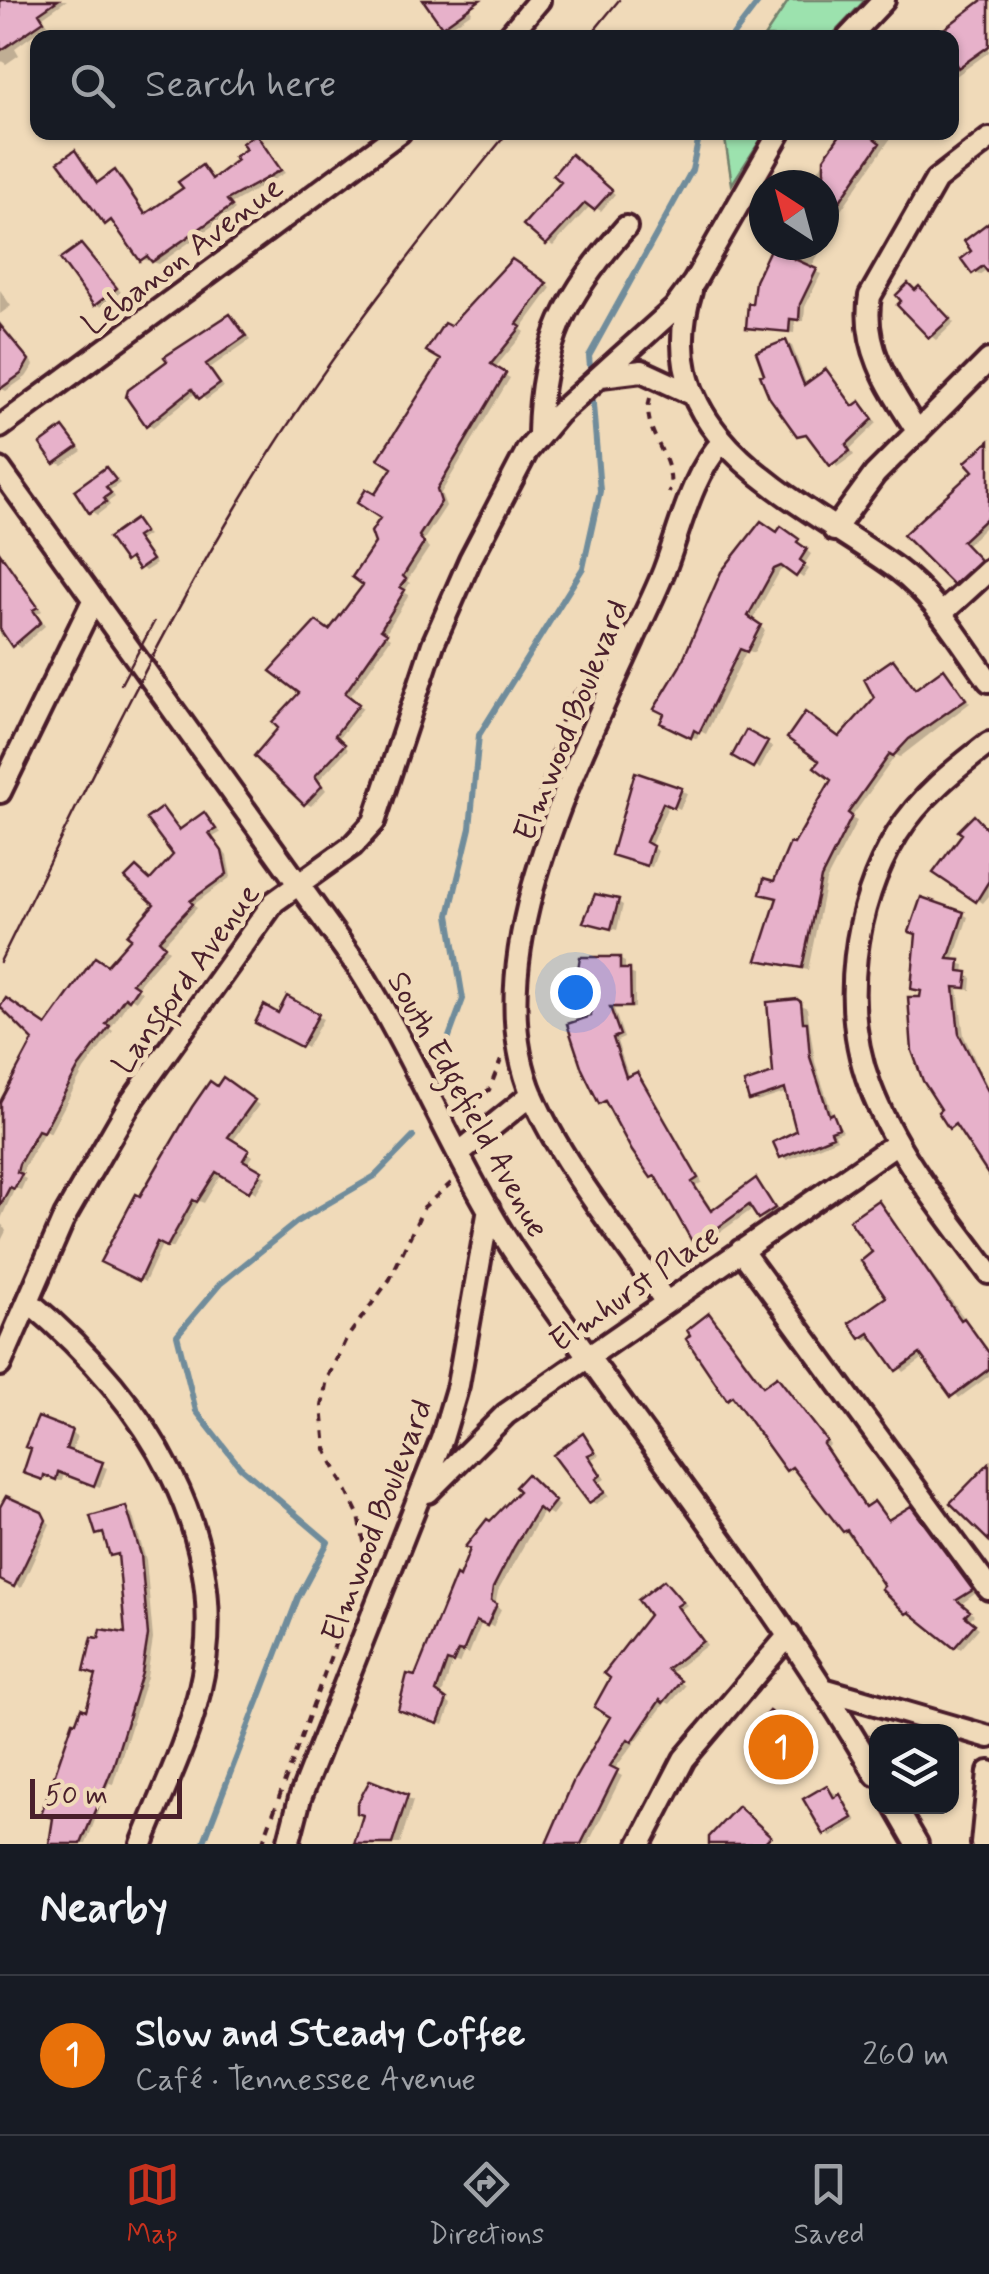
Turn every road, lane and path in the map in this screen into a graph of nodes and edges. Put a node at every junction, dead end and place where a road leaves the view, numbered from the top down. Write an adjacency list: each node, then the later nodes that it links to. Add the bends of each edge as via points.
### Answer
1 (538, 0): 3 (street)
2 (884, 0): 4 (street)
3 (514, 30)
4 (856, 30)
5 (989, 139): 14 (street, via 936,180 870,296 875,357)
6 (389, 140): 13 (street, Lebanon Avenue)
7 (775, 140): 9 (street)
8 (626, 227): 15 (street, Lansford Avenue, via 578,284 556,326 540,382)
9 (694, 282): 11 (street, via 655,330); 12 (street, via 684,335)
10 (989, 360): 14 (street)
11 (599, 376): 12 (street, via 642,371); 15 (street, Lansford Avenue)
12 (694, 395): 16 (street)
13 (0, 427)
14 (918, 432): 18 (street, via 875,474)
15 (539, 433): 25 (street, Lansford Avenue, via 433,644 374,822 352,846)
16 (723, 440): 18 (street, via 746,468); 26 (street, Elmwood Boulevard, via 692,491 580,758 542,867 515,985 518,1038)
17 (0, 469): 20 (street, South Edgefield Avenue)
18 (834, 530): 21 (street, via 898,570)
19 (989, 570): 21 (street)
20 (94, 598): 24 (street); 25 (street, South Edgefield Avenue)
21 (941, 614): 22 (street)
22 (989, 681)
23 (989, 743): 27 (street, via 942,780 897,834 866,910 854,998 858,1046)
24 (0, 792)
25 (299, 880): 28 (street, South Edgefield Avenue, via 395,1025); 34 (street, Lansford Avenue, via 274,902 128,1105 65,1216)
26 (532, 1094): 28 (street); 33 (street, Elmwood Boulevard)
27 (897, 1143): 31 (street, Elmhurst Place); 32 (street)
28 (459, 1153): 30 (street, South Edgefield Avenue)
29 (452, 1183): 46 (path, via 424,1207 404,1255 327,1379 326,1449 359,1516 367,1557)
30 (489, 1209): 35 (street, South Edgefield Avenue); 37 (street, Elmwood Boulevard, via 458,1385)
31 (741, 1250): 33 (street, Elmhurst Place); 38 (street)
32 (989, 1272)
33 (665, 1300): 35 (street, Elmhurst Place)
34 (28, 1301): 36 (street, Lansford Avenue); 45 (street, via 72,1338 140,1424 181,1488 199,1536 208,1644 198,1696)
35 (589, 1354): 37 (street, Elmhurst Place, via 506,1414); 39 (street, South Edgefield Avenue)
36 (0, 1365)
37 (420, 1500): 47 (street, Elmwood Boulevard, via 300,1798)
38 (989, 1589)
39 (789, 1635): 40 (street, South Edgefield Avenue); 48 (street, via 684,1759)
40 (827, 1690): 41 (street); 42 (street, South Edgefield Avenue)
41 (989, 1737)
42 (869, 1764)
43 (989, 1772): 50 (street)
44 (900, 1814): 49 (street)
45 (142, 1844)
46 (262, 1844)
47 (288, 1844)
48 (640, 1844)
49 (917, 1844)
50 (982, 1844)

